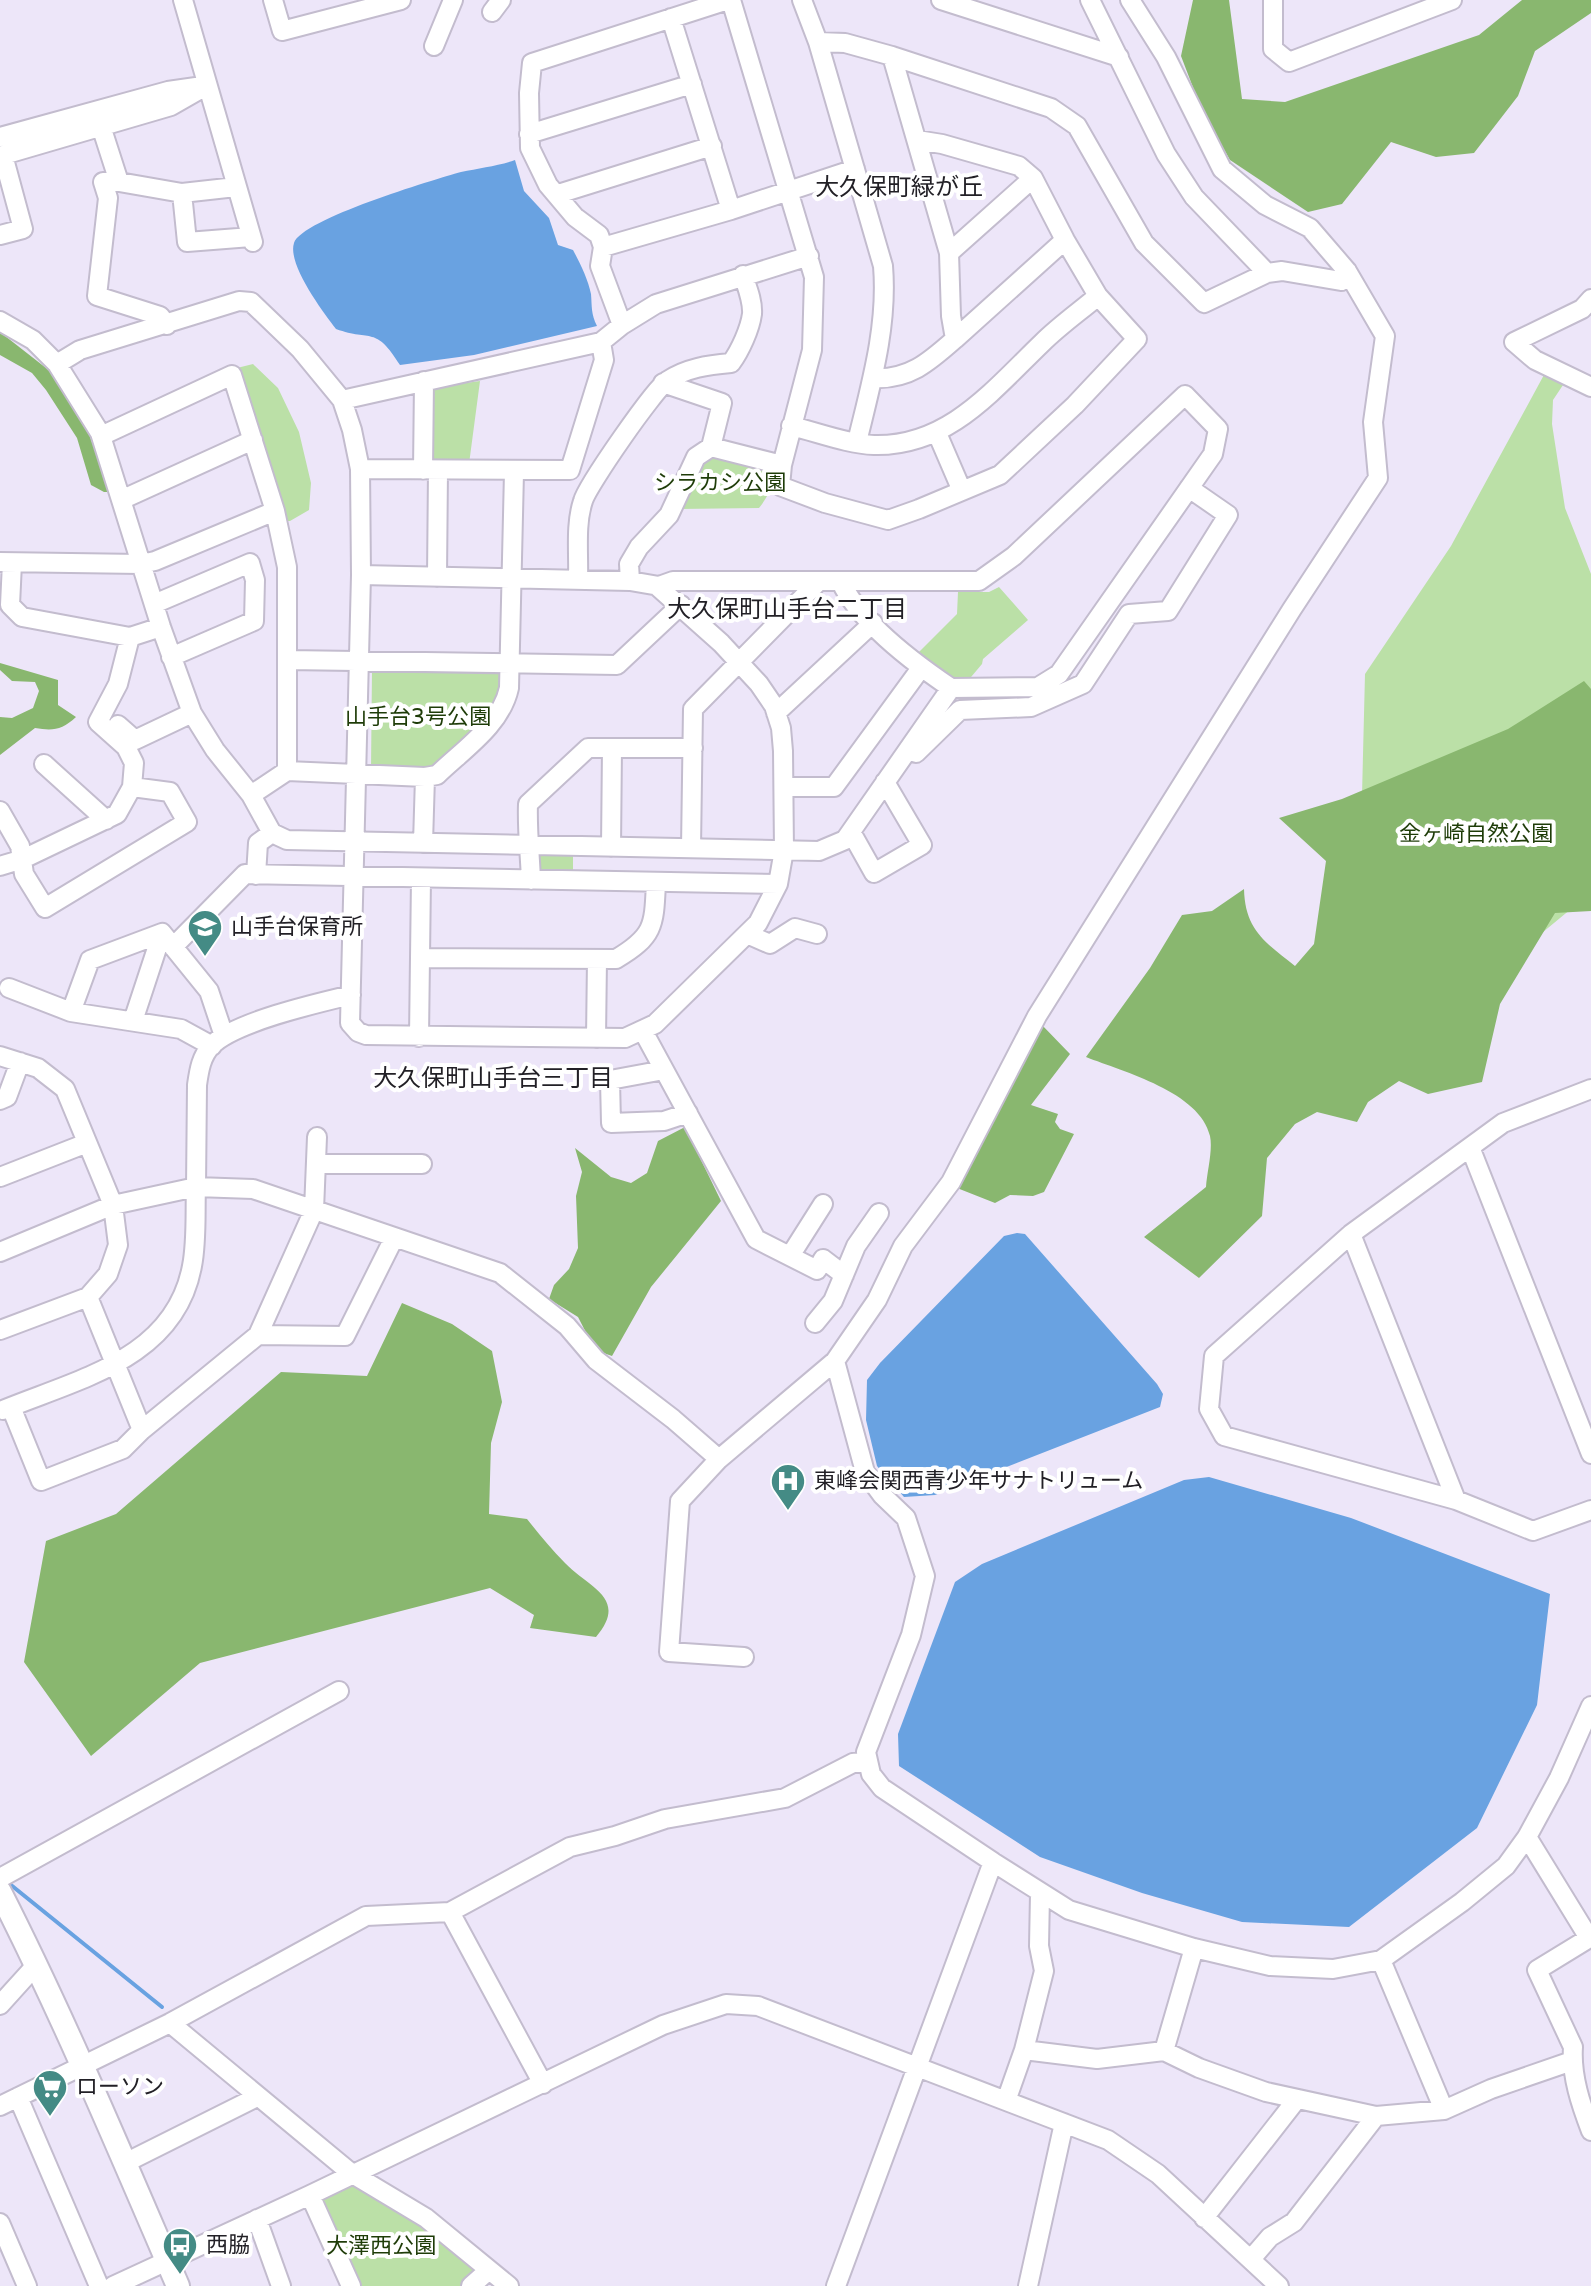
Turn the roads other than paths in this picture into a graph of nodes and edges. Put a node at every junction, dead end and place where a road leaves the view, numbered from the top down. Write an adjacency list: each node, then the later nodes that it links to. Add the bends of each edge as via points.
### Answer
1 (183, 0): 20 (street)
2 (273, 0): 14 (street, via 282,31)
3 (340, 0): 14 (street)
4 (401, 0): 14 (street)
5 (453, 0): 16 (street)
6 (730, 0): 13 (street); 30 (street)
7 (802, 0): 15 (street)
8 (941, 0): 18 (street)
9 (1090, 0): 18 (street)
10 (1130, 0): 39 (street, via 1166,57 1222,169 1265,205 1310,228)
11 (1273, 0): 12 (street, via 1273,49 1289,62)
12 (1452, 0)
13 (671, 18): 19 (street); 22 (street, via 532,63)
14 (329, 20)
15 (818, 42): 17 (street, via 845,43); 26 (street)
16 (434, 46)
17 (892, 56): 23 (street); 40 (street, via 1051,108 1077,126 1144,243 1204,303)
18 (1119, 57): 40 (street, via 1166,154 1194,197)
19 (692, 84): 22 (street); 24 (street)
20 (206, 86): 21 (street, via 171,106); 25 (street, via 168,91); 29 (street)
21 (101, 126): 25 (street); 28 (street)
22 (529, 134): 32 (street, via 530,148)
23 (917, 140): 27 (street, via 1019,166); 37 (street)
24 (712, 146): 32 (street); 33 (street)
25 (1, 149): 34 (street, via 23,229)
26 (855, 169): 30 (street); 50 (street, via 883,266 886,300)
27 (1033, 178): 35 (street); 37 (street)
28 (119, 182): 31 (street); 45 (street, via 103,182 108,198 97,296 160,316)
29 (236, 187): 31 (street); 31 (street, via 252,240 187,242)
30 (790, 190): 33 (street); 38 (street)
31 (182, 193)
32 (558, 194): 36 (street, via 575,217 599,235)
33 (731, 210): 36 (street)
34 (0, 235)
35 (1065, 240): 42 (street); 47 (street)
36 (603, 247): 46 (street, via 600,266)
37 (949, 253): 47 (street)
38 (809, 256): 41 (street); 55 (street, via 815,297 812,350)
39 (1347, 271): 40 (street, via 1341,281); 162 (street, via 1385,336 1373,422 1378,478 1041,1009 951,1182 903,1246 877,1300)
40 (1267, 273)
41 (743, 275): 46 (street, via 656,304); 52 (street, via 752,314 738,355 731,363 705,365)
42 (1098, 296): 56 (street, via 976,408); 66 (street, via 1137,339 1000,475)
43 (1591, 299): 53 (street, via 1582,309 1514,342 1535,360)
44 (0, 321): 49 (street, via 33,340)
45 (167, 325): 49 (street, via 80,350); 54 (street, via 239,301 251,302)
46 (622, 325): 48 (street)
47 (955, 339): 50 (street, via 915,372)
48 (601, 342): 51 (street); 64 (street, via 604,360 570,470)
49 (57, 364): 57 (street)
50 (873, 378): 59 (street)
51 (424, 381): 54 (street); 63 (street)
52 (663, 383): 60 (street, via 722,403); 74 (street, via 584,497)
53 (1591, 387)
54 (342, 400): 62 (street)
55 (791, 426): 59 (street); 61 (street)
56 (937, 433): 59 (street, via 911,441); 66 (street)
57 (101, 436): 58 (street, via 232,375); 67 (street)
58 (253, 440): 67 (street); 68 (street)
59 (857, 442)
60 (711, 447): 61 (street); 75 (street, via 696,457 669,515 639,547 629,564)
61 (782, 465): 66 (street, via 780,486 888,520)
62 (360, 469): 63 (street); 71 (street)
63 (431, 470): 64 (street); 72 (street)
64 (514, 472): 73 (street)
65 (1189, 488): 77 (street, via 1213,454 1218,429 1185,395 1014,556 979,581); 90 (street, via 1059,674 1038,687); 96 (street, via 1228,515 1168,611 1129,614 1083,684 1031,707 960,710 908,760)
66 (962, 491)
67 (121, 500): 70 (street)
68 (275, 511): 70 (street); 85 (street, via 287,567)
69 (6, 562): 70 (street); 83 (street, via 10,605 22,617)
70 (141, 564): 79 (street)
71 (361, 575): 72 (street); 86 (street)
72 (437, 577): 73 (street)
73 (512, 579): 74 (street); 88 (street)
74 (578, 580): 75 (street)
75 (630, 581): 78 (street)
76 (818, 582): 77 (street); 78 (street, via 673,581); 87 (street)
77 (841, 582): 81 (street)
78 (657, 586): 80 (street)
79 (154, 604): 82 (street); 84 (street, via 250,563 254,621)
80 (681, 605): 87 (street); 88 (street, via 617,665)
81 (873, 623): 89 (street); 93 (street)
82 (161, 627): 83 (street); 84 (street)
83 (130, 637): 91 (street, via 118,684)
84 (171, 657): 92 (street)
85 (288, 660): 86 (street); 98 (street)
86 (359, 662): 88 (street); 99 (street)
87 (740, 663): 93 (street); 95 (street, via 693,709)
88 (509, 664): 100 (street, via 505,704 496,719 437,775)
89 (921, 668): 90 (street); 103 (street, via 834,787)
90 (951, 688): 96 (street)
91 (103, 713): 92 (street, via 135,740); 102 (street, via 98,722 126,747 134,763)
92 (192, 713): 104 (street)
93 (776, 713): 103 (street)
94 (612, 748): 95 (street); 111 (street, via 588,748 528,804); 112 (street)
95 (693, 748): 113 (street)
96 (902, 758): 101 (street)
97 (44, 764): 106 (street)
98 (287, 771): 99 (street); 104 (street)
99 (356, 774): 100 (street); 109 (street)
100 (425, 777): 110 (street)
101 (885, 782): 107 (street); 107 (street, via 922,845 874,873)
102 (132, 787): 106 (street, via 117,814); 115 (street, via 170,792 187,822 45,908 24,874)
103 (784, 787): 114 (street)
104 (251, 795): 108 (street)
105 (0, 811): 115 (street)
106 (106, 820): 115 (street)
107 (851, 832): 114 (street, via 819,851)
108 (272, 833): 109 (street, via 287,840); 117 (street, via 258,843)
109 (355, 842): 110 (street); 118 (street)
110 (423, 843): 111 (street)
111 (530, 846): 112 (street); 120 (street)
112 (611, 847): 113 (street)
113 (691, 848): 114 (street)
114 (784, 850): 122 (street)
115 (23, 859): 116 (street)
116 (0, 866)
117 (256, 875): 118 (street); 125 (street, via 245,874)
118 (354, 877): 119 (street); 129 (street)
119 (421, 878): 120 (street); 126 (street)
120 (531, 880): 121 (street)
121 (656, 882): 122 (street); 127 (street, via 654,923 639,946 616,959)
122 (778, 884): 123 (street)
123 (747, 934): 124 (street, via 770,944 795,928); 132 (street)
124 (817, 934)
125 (167, 940): 130 (street, via 90,960); 131 (street); 135 (street, via 209,991)
126 (420, 958): 127 (street); 133 (street)
127 (597, 959): 134 (street)
128 (9, 988): 130 (street)
129 (351, 995): 133 (street, via 350,1023 358,1032); 135 (street, via 289,1012)
130 (71, 1012): 131 (street)
131 (133, 1021): 135 (street)
132 (643, 1031): 134 (street, via 625,1038); 138 (street)
133 (419, 1037): 134 (street)
134 (596, 1038)
135 (218, 1041): 148 (street, via 199,1070)
136 (0, 1056): 137 (street)
137 (20, 1062): 140 (street, via 7,1097); 143 (street, via 38,1068 65,1089)
138 (664, 1070): 141 (street); 141 (street, via 610,1080 611,1123 664,1121)
139 (1591, 1089): 144 (street, via 1503,1123)
140 (0, 1100)
141 (688, 1113): 156 (street, via 756,1239)
142 (317, 1137): 145 (street)
143 (87, 1143): 147 (street); 150 (street)
144 (1470, 1147): 153 (street); 166 (street)
145 (317, 1164): 146 (street); 151 (street)
146 (422, 1164)
147 (0, 1177)
148 (196, 1187): 150 (street); 151 (street, via 253,1189); 163 (street, via 192,1266 182,1296 153,1339)
149 (823, 1204): 156 (street)
150 (113, 1205): 155 (street); 158 (street, via 118,1245 108,1274)
151 (314, 1210): 154 (street); 161 (street)
152 (879, 1213): 157 (street)
153 (1351, 1234): 168 (street); 168 (street, via 1214,1356 1209,1409 1224,1436)
154 (394, 1238): 161 (street, via 345,1336); 167 (street, via 500,1273 567,1326 596,1360)
155 (0, 1252)
156 (790, 1256): 157 (street, via 817,1270 823,1259)
157 (844, 1275): 159 (street, via 833,1301)
158 (88, 1297): 160 (street); 163 (street)
159 (815, 1323)
160 (0, 1330)
161 (258, 1335): 165 (street)
162 (835, 1361): 167 (street); 173 (street, via 865,1472 906,1518 925,1576 911,1635 870,1739)
163 (114, 1365): 164 (street); 165 (street)
164 (5, 1409): 165 (street, via 41,1481 123,1449)
165 (142, 1430)
166 (1591, 1454)
167 (719, 1459): 170 (street, via 680,1501 669,1652)
168 (1456, 1500): 169 (street, via 1533,1531)
169 (1591, 1510)
170 (744, 1657)
171 (339, 1691): 176 (street)
172 (1591, 1706): 174 (street)
173 (868, 1761): 175 (street, via 882,1788); 179 (street, via 853,1763 785,1798 665,1819 570,1847)
174 (1527, 1837): 180 (street); 182 (street, via 1506,1866)
175 (993, 1862): 178 (street); 190 (street)
176 (0, 1878)
177 (0, 1892): 183 (main road)
178 (1040, 1894): 181 (street, via 1083,1915); 186 (street, via 1044,1971)
179 (450, 1912): 185 (street, via 366,1916); 191 (street)
180 (1590, 1937): 188 (street, via 1537,1970 1573,2047)
181 (1194, 1948): 182 (street, via 1270,1966 1333,1969); 187 (street)
182 (1381, 1960): 198 (street)
183 (37, 1964): 184 (street); 189 (main road)
184 (0, 2005)
185 (170, 2023): 189 (street); 193 (street)
186 (1024, 2050): 187 (street, via 1097,2059); 195 (street)
187 (1164, 2051): 194 (street, via 1199,2068)
188 (1572, 2061): 197 (street); 198 (street)
189 (83, 2066): 192 (street); 202 (main road)
190 (918, 2068): 191 (street, via 758,2006 726,2004 663,2025); 195 (street); 219 (street)
191 (543, 2084): 203 (street)
192 (18, 2097): 196 (street); 212 (street)
193 (257, 2097): 202 (street); 203 (street)
194 (1297, 2099): 199 (street); 205 (street)
195 (1006, 2101): 200 (street)
196 (0, 2106)
197 (1587, 2107): 201 (street)
198 (1444, 2110): 199 (street)
199 (1376, 2116): 208 (street, via 1294,2222 1270,2237)
200 (1064, 2123): 205 (street, via 1108,2140 1158,2174); 220 (street)
201 (1591, 2131)
202 (125, 2163): 209 (main road)
203 (351, 2173): 204 (street); 210 (street, via 426,2218)
204 (310, 2195): 206 (street); 216 (street)
205 (1204, 2218): 208 (street)
206 (257, 2219): 209 (street); 215 (street)
207 (0, 2223): 211 (street)
208 (1251, 2259): 221 (street)
209 (166, 2260): 213 (street); 214 (main road)
210 (489, 2270): 217 (street); 218 (street)
211 (27, 2286)
212 (99, 2286)
213 (113, 2286)
214 (178, 2286)
215 (281, 2286)
216 (351, 2286)
217 (471, 2286)
218 (509, 2286)
219 (836, 2286)
220 (1028, 2286)
221 (1279, 2286)

